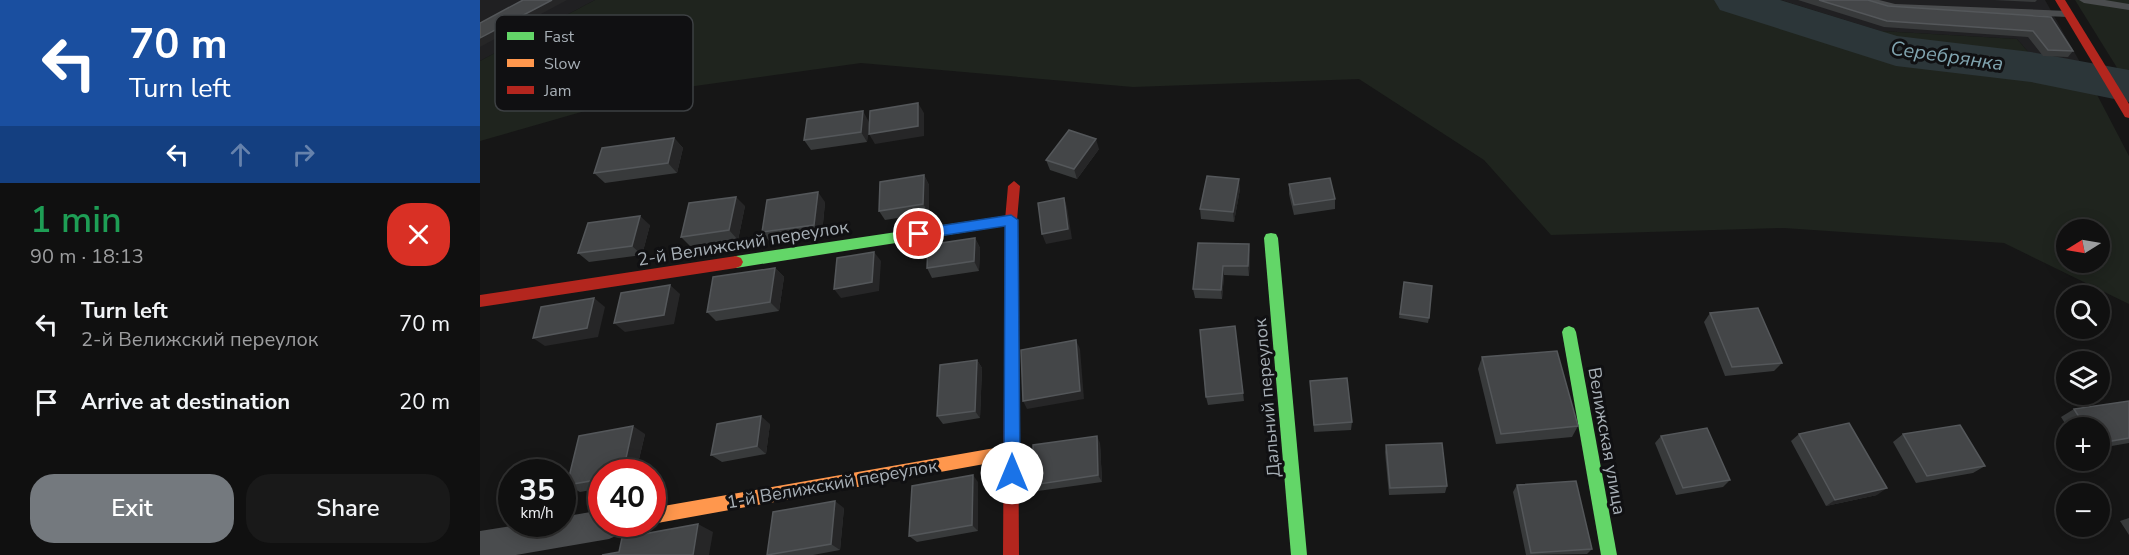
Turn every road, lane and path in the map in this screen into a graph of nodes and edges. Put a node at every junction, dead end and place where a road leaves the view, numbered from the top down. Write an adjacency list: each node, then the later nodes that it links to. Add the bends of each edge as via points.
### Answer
1 (1866, 0): 5 (lane, via 1895,7)
2 (2060, 0): 5 (street)
3 (2084, 0): 4 (lane)
4 (2129, 7)
5 (2070, 17): 6 (street)
6 (2129, 114)
7 (1014, 186): 8 (street)
8 (1011, 220): 10 (street, 2-й Велижский переулок); 12 (street)
9 (1272, 238): 17 (street, Дальний переулок)
10 (480, 301)
11 (1569, 332): 18 (street, Велижская улица)
12 (1012, 452): 13 (street, 1-й Велижский переулок); 16 (street)
13 (666, 514)
14 (588, 528): 15 (street)
15 (480, 546)
16 (1011, 555)
17 (1299, 555)
18 (1609, 555)

